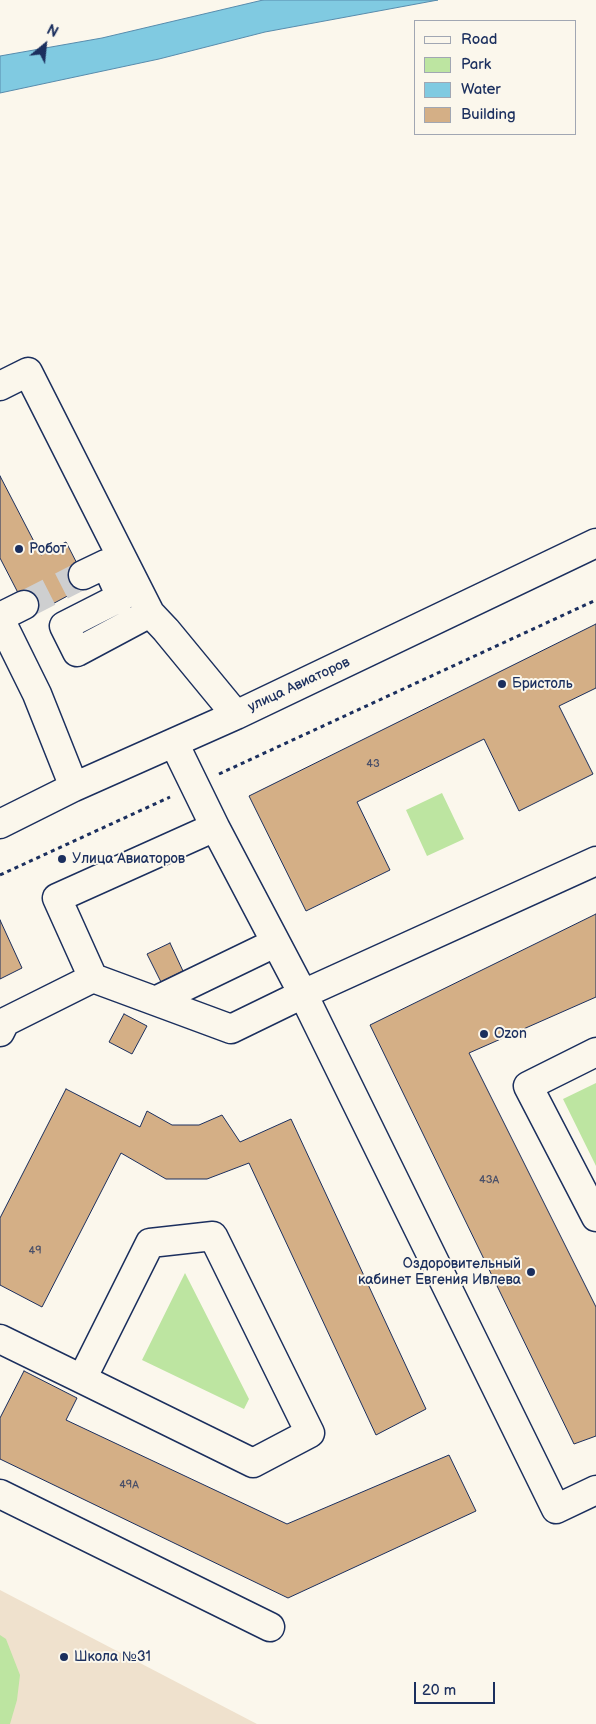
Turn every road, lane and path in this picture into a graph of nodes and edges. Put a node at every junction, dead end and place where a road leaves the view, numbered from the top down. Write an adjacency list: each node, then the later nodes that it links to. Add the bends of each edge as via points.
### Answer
1 (0, 386): 6 (street, via 28,372)
2 (596, 544): 8 (street, улица Авиаторов)
3 (83, 576): 6 (street, via 106,564 121,597 64,626 77,652)
4 (596, 600): 10 (path)
5 (24, 605): 7 (street)
6 (150, 613): 8 (street)
7 (0, 618): 11 (street, via 37,694)
8 (236, 715): 9 (street, улица Авиаторов)
9 (174, 743): 10 (street); 11 (street, улица Авиаторов)
10 (195, 785): 13 (street); 15 (path)
11 (74, 787): 12 (street, улица Авиаторов)
12 (0, 824)
13 (215, 827): 16 (street); 17 (street, via 57,898)
14 (596, 861): 18 (street)
15 (0, 875)
16 (275, 943): 18 (street); 19 (street)
17 (93, 978): 19 (street); 20 (street, via 5,1022)
18 (303, 994): 19 (street, via 231,1029); 25 (street, via 556,1509)
19 (157, 1000)
20 (0, 1032)
21 (596, 1052): 22 (street, via 528,1086)
22 (596, 1217)
23 (0, 1339): 24 (street)
24 (82, 1379): 24 (street, via 253,1464 310,1433 213,1236 150,1243)
25 (596, 1490)
26 (0, 1494): 27 (street)
27 (270, 1627)

